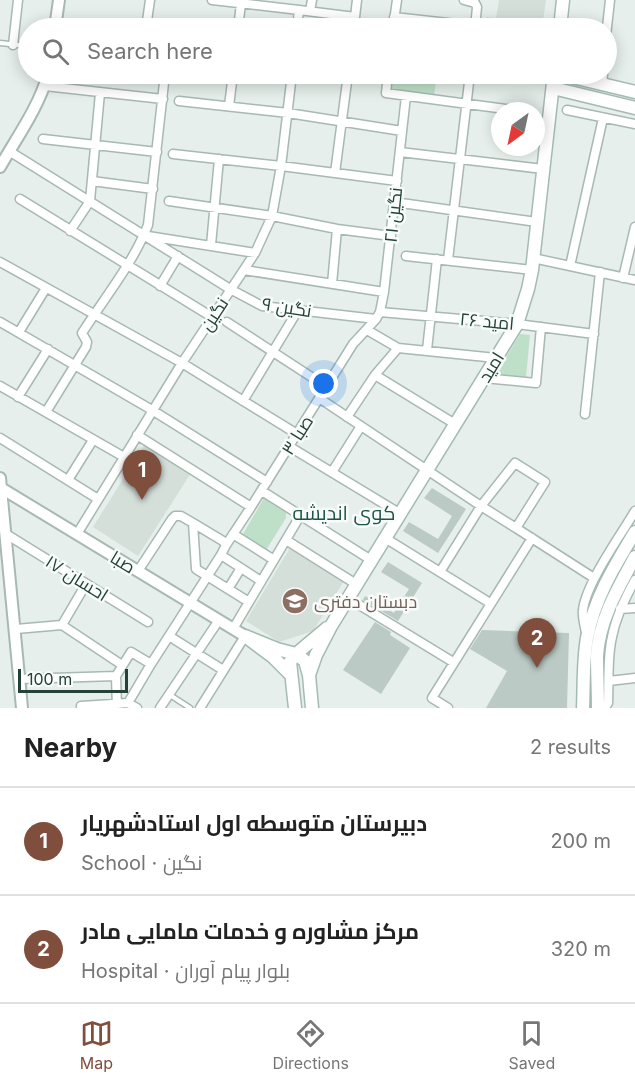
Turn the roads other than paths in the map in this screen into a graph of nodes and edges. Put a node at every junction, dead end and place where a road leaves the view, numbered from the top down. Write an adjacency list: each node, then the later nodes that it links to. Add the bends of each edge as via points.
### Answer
1 (18, 0): 25 (street)
2 (59, 0): 16 (street)
3 (150, 0): 17 (street)
4 (212, 0): 11 (street)
5 (312, 0): 13 (street)
6 (357, 0): 14 (street)
7 (397, 0): 15 (street)
8 (464, 0): 21 (street, via 475,3)
9 (563, 0): 22 (main road)
10 (610, 0): 23 (street)
11 (241, 3): 12 (street); 18 (street)
12 (299, 10): 13 (street); 19 (street)
13 (310, 11): 14 (street)
14 (355, 17)
15 (394, 17): 20 (street)
16 (57, 18)
17 (148, 18)
18 (239, 18)
19 (298, 18)
20 (402, 18)
21 (476, 18)
22 (561, 18)
23 (608, 18)
24 (0, 43): 25 (lane)
25 (13, 45): 26 (lane)
26 (18, 45)
27 (164, 84): 40 (street)
28 (231, 84): 43 (street)
29 (291, 84): 47 (street, نگین)
30 (347, 84): 49 (street)
31 (387, 84): 39 (street, via 386,93)
32 (469, 84): 42 (street)
33 (553, 84): 36 (main road, امید)
34 (615, 84): 37 (main road)
35 (45, 86): 38 (street); 54 (street)
36 (553, 88): 45 (main road); 62 (main road, امید)
37 (635, 92)
38 (100, 93): 40 (street); 53 (street)
39 (406, 96): 42 (street); 51 (street, نگین ۲۱)
40 (163, 99): 55 (street)
41 (179, 101): 43 (street)
42 (467, 104): 44 (street); 59 (street)
43 (229, 106): 47 (street)
44 (491, 107)
45 (635, 108)
46 (567, 110): 48 (street)
47 (288, 113): 49 (street); 60 (street, نگین)
48 (603, 118): 50 (street); 89 (street)
49 (342, 122): 51 (street); 63 (street)
50 (635, 124)
51 (402, 131): 56 (street, نگین ۲۱)
52 (43, 140): 53 (street)
53 (95, 146): 55 (street); 64 (street)
54 (9, 151): 61 (street); 68 (street, نگین ۹)
55 (157, 152): 66 (street)
56 (400, 152): 59 (street); 65 (street, نگین ۲۱)
57 (173, 154): 58 (street)
58 (219, 159): 60 (street); 71 (street)
59 (460, 159): 62 (street); 72 (street)
60 (281, 166): 63 (street); 73 (street, نگین)
61 (0, 167)
62 (543, 170): 74 (main road, امید)
63 (335, 173): 65 (street)
64 (92, 181): 66 (street); 68 (street)
65 (397, 181): 70 (street, نگین ۲۱)
66 (153, 189): 78 (street)
67 (20, 199): 77 (street)
68 (90, 201): 77 (street); 78 (street, نگین ۹)
69 (169, 201): 71 (street)
70 (394, 202): 72 (street); 79 (street, نگین ۲۱)
71 (215, 208): 73 (street); 80 (street)
72 (454, 210): 74 (street); 85 (street)
73 (272, 216): 76 (street); 81 (street, نگین)
74 (537, 222): 87 (main road, امید)
75 (635, 227): 92 (street)
76 (337, 229): 79 (street); 94 (street)
77 (70, 231): 88 (street)
78 (144, 235): 80 (street); 82 (street, نگین ۹); 88 (street)
79 (391, 236): 98 (street, نگین ۲۱)
80 (212, 245): 81 (street)
81 (255, 253): 90 (street, نگین)
82 (178, 256): 95 (street); 97 (street, نگین ۹)
83 (406, 256): 84 (street)
84 (437, 259): 85 (street); 102 (street)
85 (448, 261): 87 (street)
86 (0, 262): 96 (street)
87 (533, 264): 89 (street); 106 (main road, امید)
88 (126, 266): 95 (street); 100 (street)
89 (570, 266): 91 (street)
90 (244, 270): 94 (street); 97 (street, نگین)
91 (600, 272): 92 (street); 110 (street)
92 (623, 278): 93 (street)
93 (635, 280)
94 (332, 284): 98 (street)
95 (160, 286): 103 (street)
96 (46, 288): 100 (street); 109 (street)
97 (230, 289): 99 (street, نگین ۹, via 262,306); 103 (street, نگین)
98 (384, 292): 101 (street, نگین ۲۱)
99 (298, 310): 101 (street, نگین ۹); 114 (street)
100 (95, 314): 116 (street); 117 (street, via 82,333 87,345)
101 (378, 315): 102 (street, امید ۲۶); 108 (street, نگین ۲۱)
102 (430, 316): 106 (street, امید ۲۶); 113 (street)
103 (212, 317): 116 (street, نگین)
104 (0, 322): 109 (street)
105 (226, 322): 114 (street)
106 (517, 324): 107 (street, امید ۲۶); 115 (main road, امید)
107 (541, 327): 110 (street, امید ۲۶); 120 (street, via 536,383)
108 (367, 330): 111 (street); 123 (street, صبا ۳, via 353,344)
109 (19, 332): 112 (street)
110 (594, 334): 127 (street)
111 (398, 348): 113 (street); 118 (street)
112 (48, 349): 117 (street); 122 (street)
113 (427, 350): 115 (street)
114 (273, 352): 119 (street); 124 (street)
115 (496, 358): 120 (main road, امید)
116 (182, 363): 124 (street); 125 (street, نگین)
117 (76, 365): 125 (street); 126 (street)
118 (375, 375): 128 (street); 129 (street)
119 (313, 378)
120 (484, 378): 129 (main road, امید)
121 (0, 386): 122 (street)
122 (18, 397): 126 (street)
123 (319, 399): 128 (street); 131 (street, صبا ۳)
124 (243, 400): 131 (street)
125 (152, 410): 132 (street, نگین); 140 (street)
126 (46, 412): 134 (street)
127 (585, 414)
128 (347, 417): 130 (street)
129 (455, 424): 137 (main road, امید)
130 (361, 426): 137 (street); 138 (street)
131 (297, 434): 135 (street, صبا ۳)
132 (137, 435): 136 (street, نگین); 145 (street)
133 (0, 438): 139 (street)
134 (93, 440): 136 (street); 139 (street)
135 (290, 447): 138 (street); 140 (street, صبا ۳)
136 (124, 458): 143 (street, نگین)
137 (427, 469): 144 (street); 147 (main road, امید)
138 (332, 472): 147 (street)
139 (68, 480): 143 (street)
140 (267, 482): 142 (street, صبا ۳)
141 (0, 483): 152 (street); 153 (street, صبا)
142 (262, 491): 145 (street, صبا ۳); 148 (street)
143 (98, 499): 153 (street, نگین)
144 (481, 506): 150 (street); 150 (street, via 515,463 545,482); 165 (street)
145 (251, 507): 154 (street, صبا ۳)
146 (635, 511): 167 (street)
147 (399, 513): 155 (main road, امید)
148 (300, 516): 157 (street); 162 (street)
149 (194, 523): 158 (street); 164 (street, via 175,516); 166 (street, via 196,569)
150 (516, 528): 156 (street)
151 (635, 532): 187 (main road, via 605,584)
152 (6, 534): 170 (street, احسان ۱۷); 183 (street)
153 (77, 534): 164 (street, صبا)
154 (233, 534): 158 (street, صبا ۳); 161 (street)
155 (384, 538): 162 (main road, امید); 165 (street)
156 (532, 538): 167 (street); 176 (street)
157 (286, 540): 161 (street); 171 (street)
158 (226, 545): 159 (street, صبا ۳)
159 (221, 555): 163 (street); 166 (street, صبا ۳)
160 (635, 557): 213 (main road, via 607,611 602,630 597,655)
161 (274, 560): 169 (street)
162 (371, 560): 171 (main road, امید)
163 (241, 568): 169 (street); 172 (street)
164 (138, 571): 175 (street, صبا)
165 (440, 572): 176 (street)
166 (208, 577): 172 (street); 175 (street, صبا ۳)
167 (594, 578): 187 (street, via 582,610)
168 (635, 580): 178 (street)
169 (261, 581): 174 (street)
170 (86, 584): 180 (street, احسان ۱۷); 181 (street)
171 (356, 584): 173 (main road, امید)
172 (228, 589): 174 (street)
173 (348, 598): 182 (main road, امید); 190 (street)
174 (249, 602): 184 (street)
175 (191, 603): 179 (street, صبا); 185 (street)
176 (490, 603): 190 (street)
177 (635, 608): 178 (street)
178 (620, 609): 199 (street, via 612,637)
179 (219, 620): 184 (street, صبا); 188 (street)
180 (148, 622)
181 (62, 625): 183 (street); 192 (street)
182 (331, 626): 189 (main road); 195 (main road, امید)
183 (16, 629): 198 (street)
184 (233, 629): 186 (street, صبا)
185 (169, 636): 188 (street); 191 (street)
186 (245, 636): 189 (main road); 193 (street); 194 (main road)
187 (587, 639): 212 (main road)
188 (197, 654): 193 (street); 200 (street)
189 (296, 654): 194 (main road, via 291,662); 195 (main road, via 305,661)
190 (453, 662): 211 (street, via 432,698)
191 (151, 664): 192 (street, via 131,652); 201 (street)
192 (122, 665): 196 (street)
193 (223, 670): 210 (street)
194 (291, 675): 202 (main road)
195 (309, 675): 203 (main road)
196 (116, 676): 198 (street); 204 (street)
197 (635, 678): 199 (street)
198 (20, 679): 205 (street)
199 (609, 681): 214 (street)
200 (169, 694): 208 (street); 209 (lane)
201 (128, 703): 204 (street); 207 (street)
202 (295, 703): 203 (main road)
203 (312, 703)
204 (117, 706): 206 (street)
205 (22, 708)
206 (81, 708)
207 (137, 708)
208 (160, 708)
209 (190, 708)
210 (200, 708)
211 (448, 708)
212 (584, 708)
213 (598, 708)
214 (605, 708)

